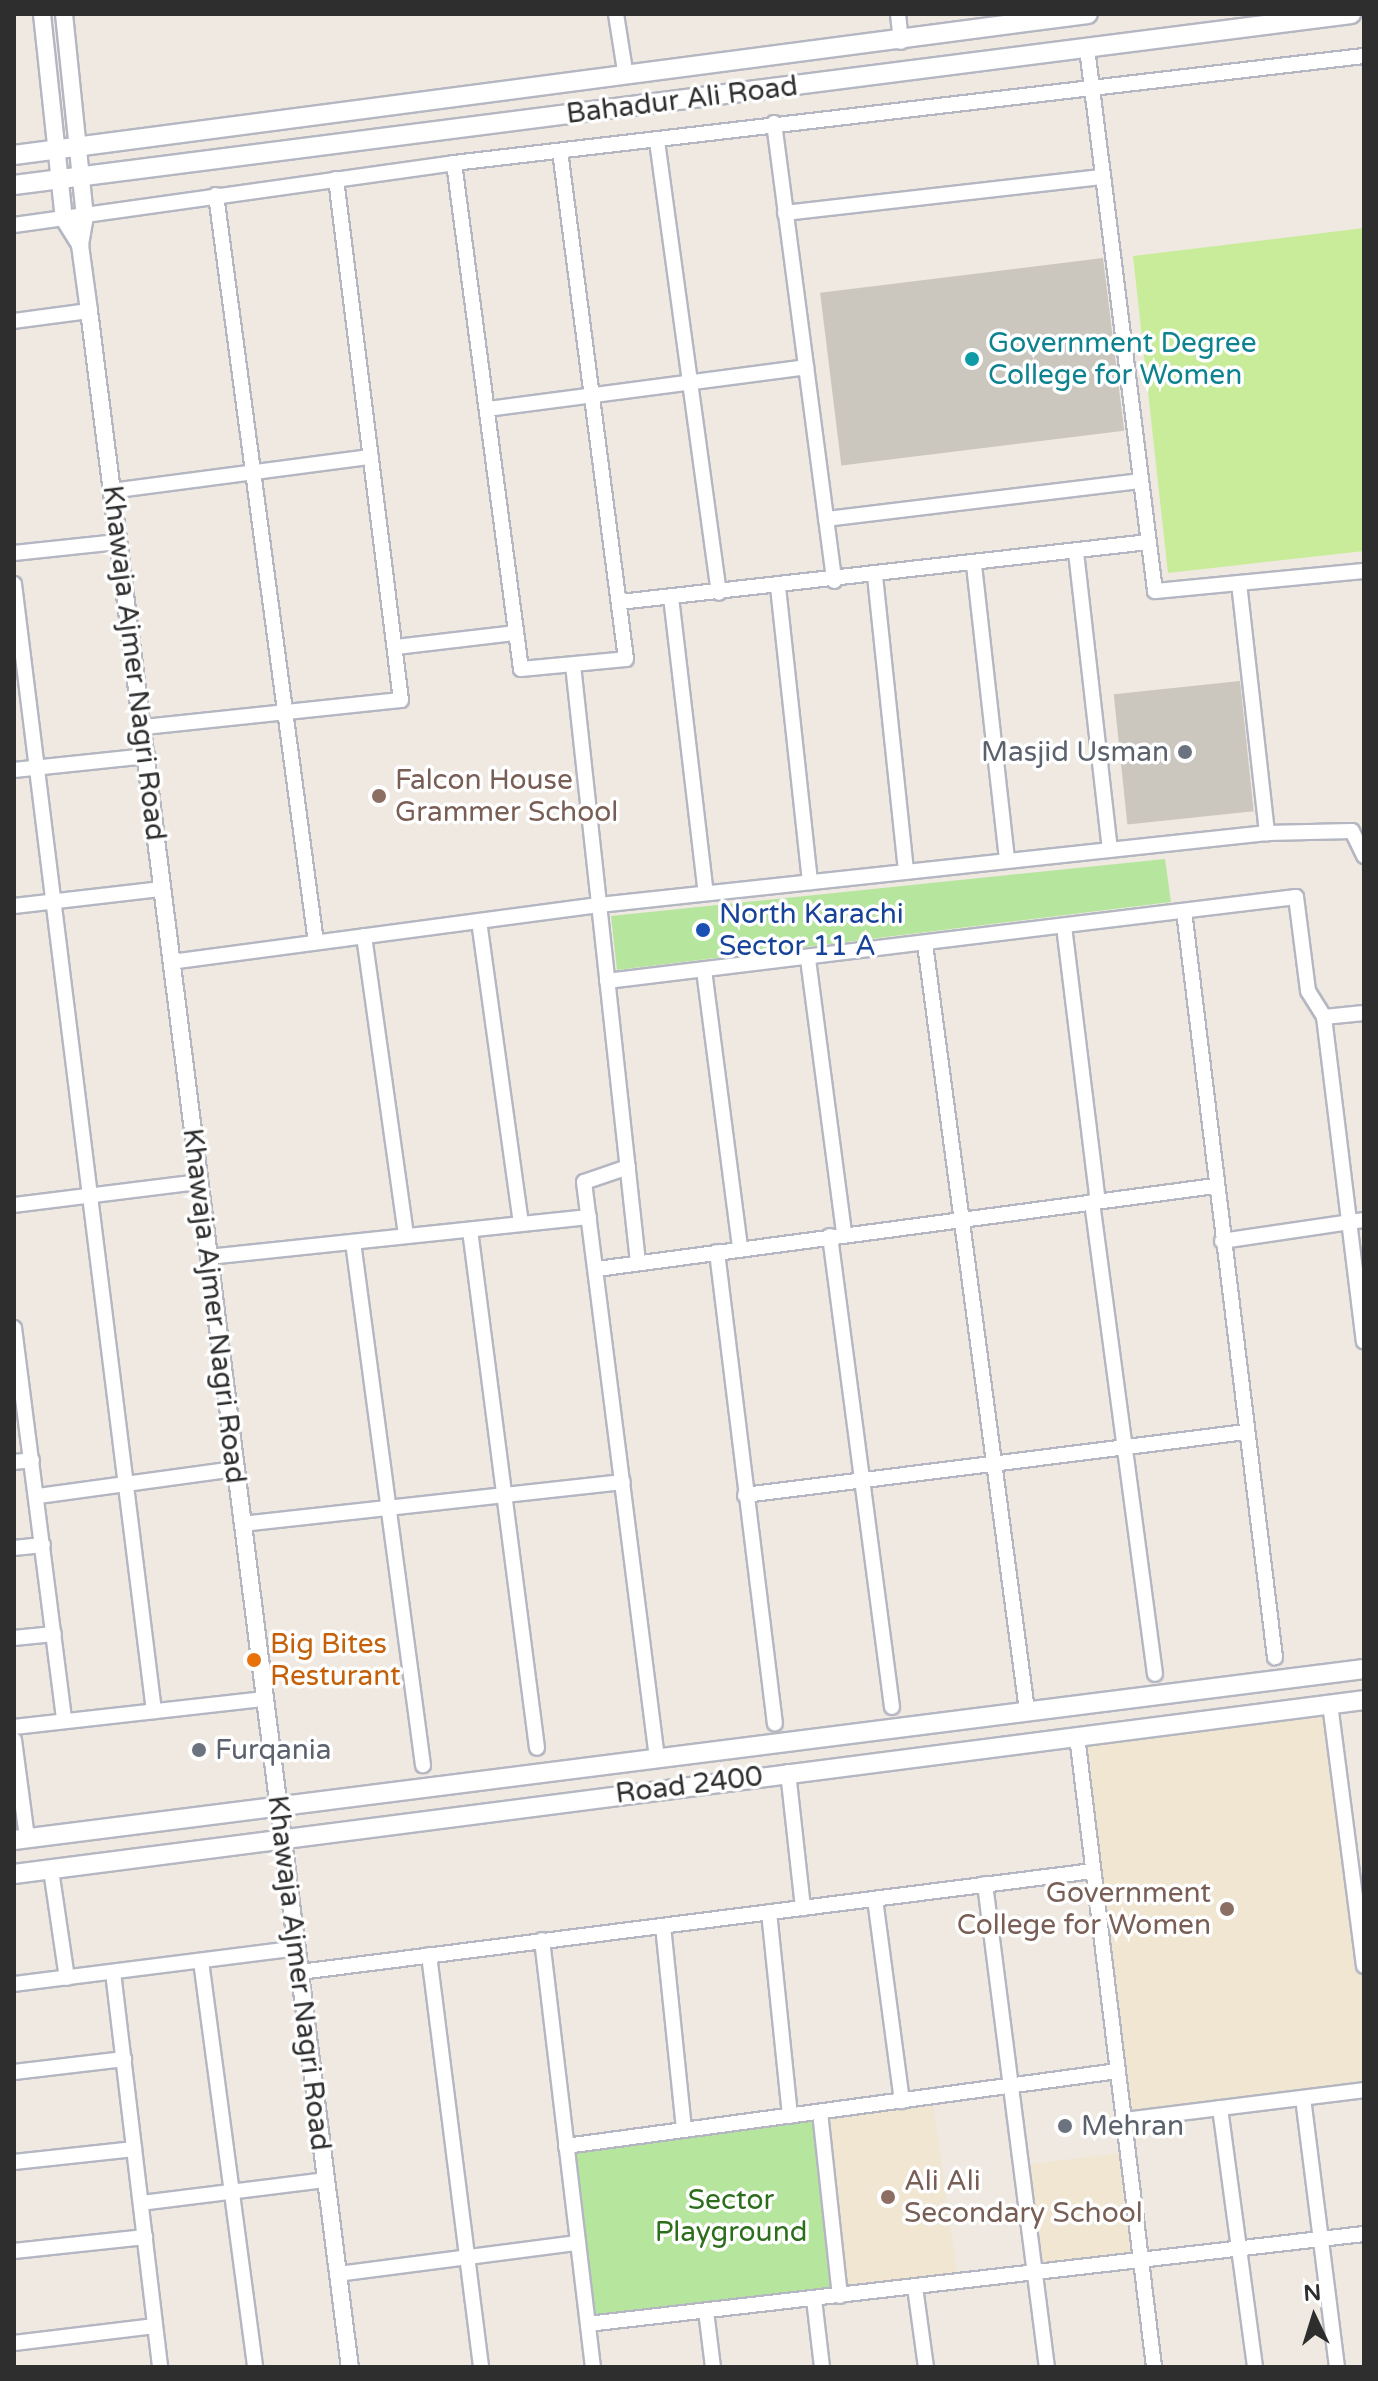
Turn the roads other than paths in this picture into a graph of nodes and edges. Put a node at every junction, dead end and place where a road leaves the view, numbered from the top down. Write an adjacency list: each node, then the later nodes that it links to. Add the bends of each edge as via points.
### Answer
1 (42, 14): 16 (street, Khawaja Ajmer Nagri Road)
2 (64, 14): 15 (street, Khawaja Ajmer Nagri Road)
3 (616, 14): 11 (street)
4 (898, 14): 8 (street)
5 (1088, 14): 8 (main road, Bahadur Ali Road)
6 (1351, 14): 7 (main road, Bahadur Ali Road)
7 (1254, 20): 9 (main road, Bahadur Ali Road)
8 (901, 42): 11 (main road, Bahadur Ali Road)
9 (1087, 48): 12 (street); 20 (main road, Bahadur Ali Road)
10 (1364, 56): 12 (street)
11 (625, 71): 15 (main road, Bahadur Ali Road)
12 (1091, 89): 13 (street); 21 (street)
13 (774, 123): 14 (street); 26 (street)
14 (657, 141): 17 (street); 34 (street)
15 (79, 147): 16 (main road, Bahadur Ali Road); 20 (street, Khawaja Ajmer Nagri Road)
16 (56, 150): 18 (main road, Bahadur Ali Road); 23 (street, Khawaja Ajmer Nagri Road)
17 (560, 151): 19 (street); 35 (street)
18 (14, 155)
19 (454, 163): 22 (street); 36 (street)
20 (81, 177): 23 (main road, Bahadur Ali Road); 27 (street, Khawaja Ajmer Nagri Road)
21 (1103, 177): 26 (street); 39 (street)
22 (336, 179): 25 (street); 37 (street)
23 (60, 180): 24 (main road, Bahadur Ali Road); 28 (street, Khawaja Ajmer Nagri Road)
24 (14, 185)
25 (216, 195): 27 (street); 38 (street)
26 (785, 213): 33 (street)
27 (85, 216): 28 (street); 30 (street, Khawaja Ajmer Nagri Road)
28 (64, 219): 29 (street); 30 (street, Khawaja Ajmer Nagri Road)
29 (14, 225)
30 (80, 245): 31 (street, Khawaja Ajmer Nagri Road)
31 (89, 311): 32 (street); 40 (street, Khawaja Ajmer Nagri Road)
32 (14, 321)
33 (806, 367): 34 (street); 41 (street)
34 (692, 382): 35 (street); 53 (street)
35 (592, 395): 36 (street); 55 (street)
36 (488, 409): 56 (street)
37 (371, 457): 38 (street); 57 (street)
38 (251, 472): 40 (street); 59 (street)
39 (1141, 481): 41 (street); 43 (street)
40 (111, 491): 42 (street, Khawaja Ajmer Nagri Road)
41 (826, 519): 49 (street)
42 (117, 542): 45 (street); 60 (street, Khawaja Ajmer Nagri Road)
43 (1148, 542): 44 (street); 50 (street, via 1155,591)
44 (1076, 552): 46 (street); 65 (street)
45 (14, 553)
46 (974, 565): 48 (street); 67 (street)
47 (1364, 571): 50 (street)
48 (875, 576): 49 (street); 68 (street)
49 (834, 581): 52 (street)
50 (1239, 583): 64 (street)
51 (14, 584): 62 (street)
52 (778, 587): 53 (street); 69 (street)
53 (719, 593): 54 (street)
54 (671, 597): 55 (street); 71 (street)
55 (620, 602): 58 (street, via 626,659)
56 (516, 633): 57 (street); 58 (street, via 521,669)
57 (396, 647): 59 (street, via 401,700)
58 (573, 665): 73 (street)
59 (284, 713): 60 (street); 79 (street)
60 (144, 727): 61 (street, Khawaja Ajmer Nagri Road)
61 (147, 756): 62 (street); 70 (street, Khawaja Ajmer Nagri Road)
62 (38, 767): 63 (street); 72 (street)
63 (14, 770)
64 (1267, 833): 65 (street); 66 (street, via 1352,831)
65 (1110, 849): 67 (street)
66 (1364, 856)
67 (1007, 860): 68 (street)
68 (906, 871): 69 (street)
69 (810, 882): 71 (street)
70 (162, 889): 72 (street); 82 (street, Khawaja Ajmer Nagri Road)
71 (706, 893): 73 (street)
72 (52, 902): 74 (street); 90 (street)
73 (599, 905): 76 (street); 84 (street)
74 (14, 906)
75 (1184, 911): 77 (street); 86 (street, via 1296,897 1308,991); 89 (street)
76 (479, 921): 78 (street); 97 (street)
77 (1064, 926): 80 (street); 91 (street)
78 (364, 936): 79 (street); 100 (street)
79 (316, 942): 82 (street)
80 (925, 944): 81 (street); 94 (street)
81 (808, 959): 83 (street); 99 (street)
82 (171, 962): 88 (street, Khawaja Ajmer Nagri Road)
83 (704, 970): 84 (street); 103 (street)
84 (607, 981): 87 (street)
85 (1364, 1013): 86 (street)
86 (1324, 1017): 96 (street)
87 (628, 1167): 93 (street, via 584,1182); 106 (street)
88 (199, 1182): 90 (street); 105 (street, Khawaja Ajmer Nagri Road)
89 (1215, 1186): 91 (street); 101 (street)
90 (91, 1195): 92 (street); 119 (street)
91 (1095, 1201): 94 (street); 112 (street)
92 (14, 1205)
93 (589, 1217): 97 (street); 107 (street)
94 (960, 1219): 99 (street); 114 (street)
95 (1364, 1220): 96 (street)
96 (1347, 1222): 101 (street); 109 (street)
97 (521, 1224): 98 (street)
98 (470, 1230): 100 (street); 120 (street)
99 (837, 1235): 103 (street); 117 (street)
100 (406, 1236): 102 (street)
101 (1222, 1241): 111 (street)
102 (353, 1242): 105 (street); 123 (street)
103 (740, 1248): 104 (street)
104 (717, 1252): 106 (street); 121 (street)
105 (208, 1257): 116 (street, Khawaja Ajmer Nagri Road)
106 (638, 1262): 107 (street)
107 (597, 1269): 118 (street)
108 (14, 1328): 110 (street)
109 (1364, 1342)
110 (17, 1371): 113 (street)
111 (1246, 1432): 112 (street); 129 (street)
112 (1125, 1445): 114 (street); 131 (street)
113 (32, 1460): 115 (street); 122 (street)
114 (993, 1460): 117 (street); 138 (street)
115 (14, 1462)
116 (235, 1469): 119 (street); 124 (street, Khawaja Ajmer Nagri Road)
117 (862, 1479): 121 (street); 136 (street)
118 (623, 1482): 120 (street); 146 (street)
119 (127, 1485): 122 (street); 137 (street)
120 (501, 1495): 123 (street); 145 (street)
121 (745, 1495): 141 (street)
122 (38, 1496): 125 (street)
123 (387, 1508): 124 (street); 147 (street)
124 (242, 1524): 133 (street, Khawaja Ajmer Nagri Road)
125 (43, 1545): 126 (street); 127 (street)
126 (14, 1548)
127 (54, 1634): 128 (street); 140 (street)
128 (14, 1638)
129 (1275, 1657)
130 (1364, 1669): 132 (main road, Road 2400)
131 (1155, 1674)
132 (1179, 1692): 138 (main road, Road 2400); 139 (main road)
133 (264, 1699): 137 (street); 149 (street, Khawaja Ajmer Nagri Road)
134 (1364, 1700): 135 (main road, Road 2400)
135 (1330, 1704): 139 (main road, Road 2400); 152 (street)
136 (892, 1707)
137 (154, 1711): 140 (street)
138 (1027, 1711): 146 (main road, Road 2400)
139 (1184, 1719): 143 (main road, Road 2400)
140 (64, 1721): 142 (street)
141 (775, 1723)
142 (14, 1727)
143 (1077, 1736): 148 (main road, Road 2400); 154 (street)
144 (14, 1740): 151 (street)
145 (537, 1748)
146 (657, 1758): 149 (main road, Road 2400)
147 (423, 1765)
148 (788, 1772): 150 (main road, Road 2400); 158 (street)
149 (278, 1806): 150 (street, Khawaja Ajmer Nagri Road); 151 (main road, Road 2400)
150 (281, 1836): 153 (main road, Road 2400); 162 (street, Khawaja Ajmer Nagri Road)
151 (20, 1839)
152 (1357, 1851): 165 (street)
153 (51, 1870): 155 (main road, Road 2400); 168 (street)
154 (1093, 1871): 156 (street); 171 (street)
155 (14, 1874)
156 (985, 1884): 157 (street); 173 (street)
157 (875, 1899): 158 (street); 176 (street)
158 (803, 1908): 159 (street)
159 (769, 1912): 160 (street); 179 (street)
160 (663, 1926): 161 (street); 181 (street)
161 (542, 1940): 163 (street); 182 (street)
162 (297, 1948): 164 (street); 167 (street, Khawaja Ajmer Nagri Road)
163 (429, 1955): 167 (street); 194 (street)
164 (201, 1961): 166 (street); 186 (street)
165 (1364, 1966)
166 (113, 1972): 168 (street); 170 (street)
167 (300, 1972): 185 (street, Khawaja Ajmer Nagri Road)
168 (67, 1978): 169 (street)
169 (14, 1984)
170 (124, 2059): 172 (street); 183 (street)
171 (1118, 2071): 173 (street); 180 (street)
172 (14, 2072)
173 (1013, 2085): 176 (street); 196 (street)
174 (1364, 2090): 175 (street)
175 (1303, 2098): 177 (street); 190 (street)
176 (902, 2101): 178 (street)
177 (1220, 2108): 180 (street); 192 (street)
178 (820, 2112): 179 (street); 199 (street)
179 (790, 2116): 181 (street)
180 (1124, 2120): 195 (street)
181 (684, 2130): 182 (street)
182 (566, 2146): 191 (street)
183 (134, 2149): 184 (street); 187 (street)
184 (14, 2162)
185 (326, 2180): 186 (street); 197 (street, Khawaja Ajmer Nagri Road)
186 (233, 2191): 187 (street); 206 (street)
187 (141, 2203): 189 (street)
188 (1364, 2234): 190 (street)
189 (145, 2237): 193 (street); 203 (street)
190 (1321, 2240): 192 (street); 216 (street)
191 (578, 2243): 194 (street); 202 (street)
192 (1239, 2250): 195 (street); 215 (street)
193 (14, 2251)
194 (467, 2256): 197 (street); 208 (street)
195 (1141, 2262): 196 (street); 214 (street)
196 (1034, 2273): 198 (street); 213 (street)
197 (338, 2274): 207 (street, Khawaja Ajmer Nagri Road)
198 (915, 2287): 199 (street); 212 (street)
199 (840, 2296): 200 (street)
200 (814, 2299): 201 (street); 211 (street)
201 (706, 2311): 202 (street); 210 (street)
202 (588, 2324): 209 (street)
203 (155, 2326): 204 (street); 205 (street)
204 (14, 2343)
205 (160, 2367)
206 (255, 2367)
207 (350, 2367)
208 (481, 2367)
209 (593, 2367)
210 (713, 2367)
211 (822, 2367)
212 (926, 2367)
213 (1047, 2367)
214 (1154, 2367)
215 (1255, 2367)
216 (1337, 2367)

